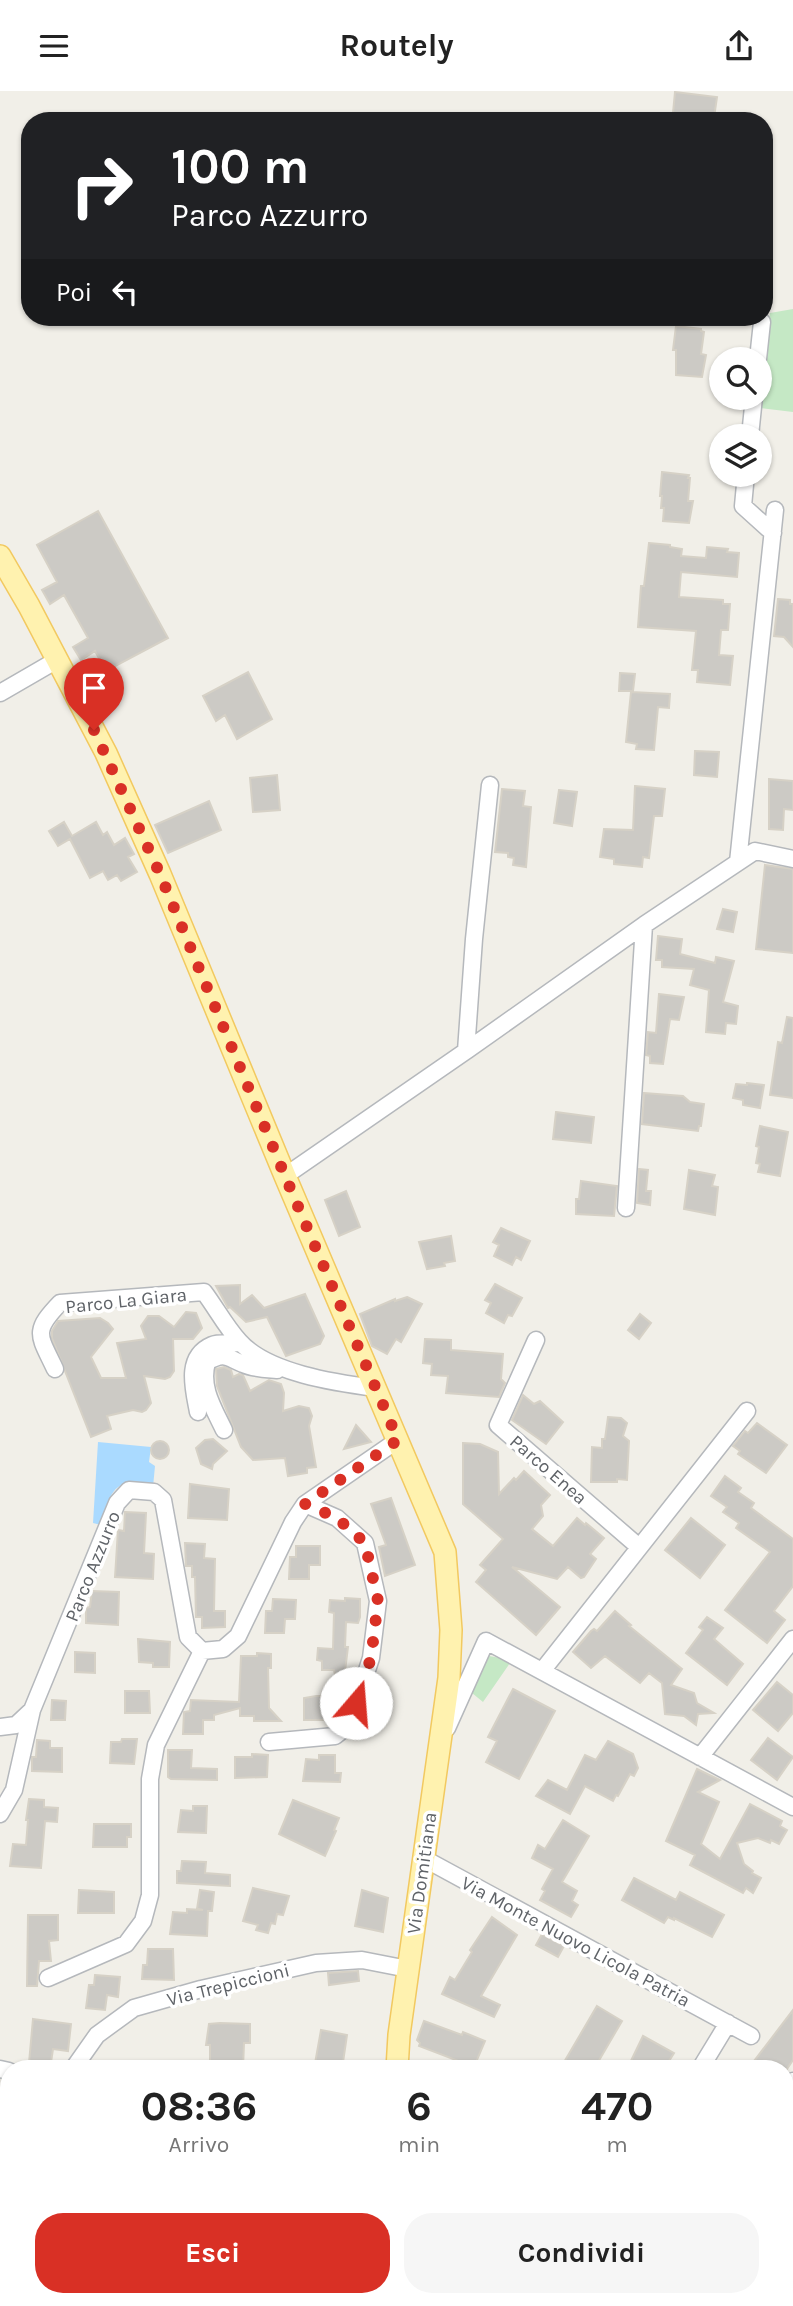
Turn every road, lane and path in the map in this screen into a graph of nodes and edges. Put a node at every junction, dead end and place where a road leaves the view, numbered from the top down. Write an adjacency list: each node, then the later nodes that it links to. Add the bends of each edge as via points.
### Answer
1 (762, 326): 2 (street)
2 (759, 347)
3 (745, 487): 5 (street, via 743,506)
4 (775, 510): 5 (street)
5 (773, 533): 11 (street)
6 (0, 556): 7 (main road, Via Domitiana)
7 (57, 660): 8 (street); 14 (main road, Via Domitiana, via 155,862)
8 (0, 693)
9 (491, 785): 13 (street)
10 (793, 859): 11 (street, via 755,851)
11 (738, 862): 12 (street)
12 (644, 925): 13 (street); 15 (street)
13 (466, 1051): 14 (street)
14 (285, 1176): 20 (main road, Via Domitiana)
15 (626, 1208)
16 (536, 1340): 26 (street, Parco Enea, via 498,1425)
17 (240, 1343): 18 (street, Parco La Giara, via 204,1292 61,1303 44,1320 40,1338); 19 (street, Parco La Giara); 22 (street, via 212,1345 198,1357 191,1376)
18 (55, 1369)
19 (291, 1369): 20 (street, Parco La Giara, via 324,1381); 23 (street, Parco La Giara, via 256,1368 230,1356 206,1362 206,1393)
20 (376, 1388): 24 (main road, Via Domitiana)
21 (747, 1411): 26 (street)
22 (198, 1412)
23 (224, 1430)
24 (398, 1440): 25 (street); 33 (main road, Via Domitiana, via 445,1552 451,1630)
25 (305, 1504): 28 (street, via 238,1636 223,1649); 32 (street, via 337,1518 365,1543 378,1601 371,1658 349,1725 335,1736)
26 (639, 1547): 29 (street)
27 (793, 1639): 34 (street)
28 (202, 1651): 30 (street, Parco Azzurro, via 188,1637 163,1500 154,1492 129,1490 117,1503); 39 (street, via 156,1745 149,1779 150,1895 143,1921 126,1944)
29 (542, 1671): 33 (street, via 486,1641); 34 (street)
30 (32, 1710): 31 (street, via 16,1725); 36 (street, Parco Azzurro, via 14,1790)
31 (0, 1727)
32 (269, 1742)
33 (439, 1746): 37 (main road, Via Domitiana)
34 (700, 1757): 35 (street)
35 (793, 1807)
36 (0, 1814)
37 (424, 1859): 38 (main road, Via Domitiana); 40 (street, Via Monte Nuovo Licola Patria)
38 (408, 1969): 42 (street, Via Trepiccioni, via 362,1960 316,1963 201,1989 134,2008 97,2035); 43 (main road, Via Domitiana)
39 (48, 1978)
40 (728, 2023): 41 (street, Via Monte Nuovo Licola Patria); 44 (street)
41 (751, 2036)
42 (79, 2060)
43 (398, 2060)
44 (705, 2060)

